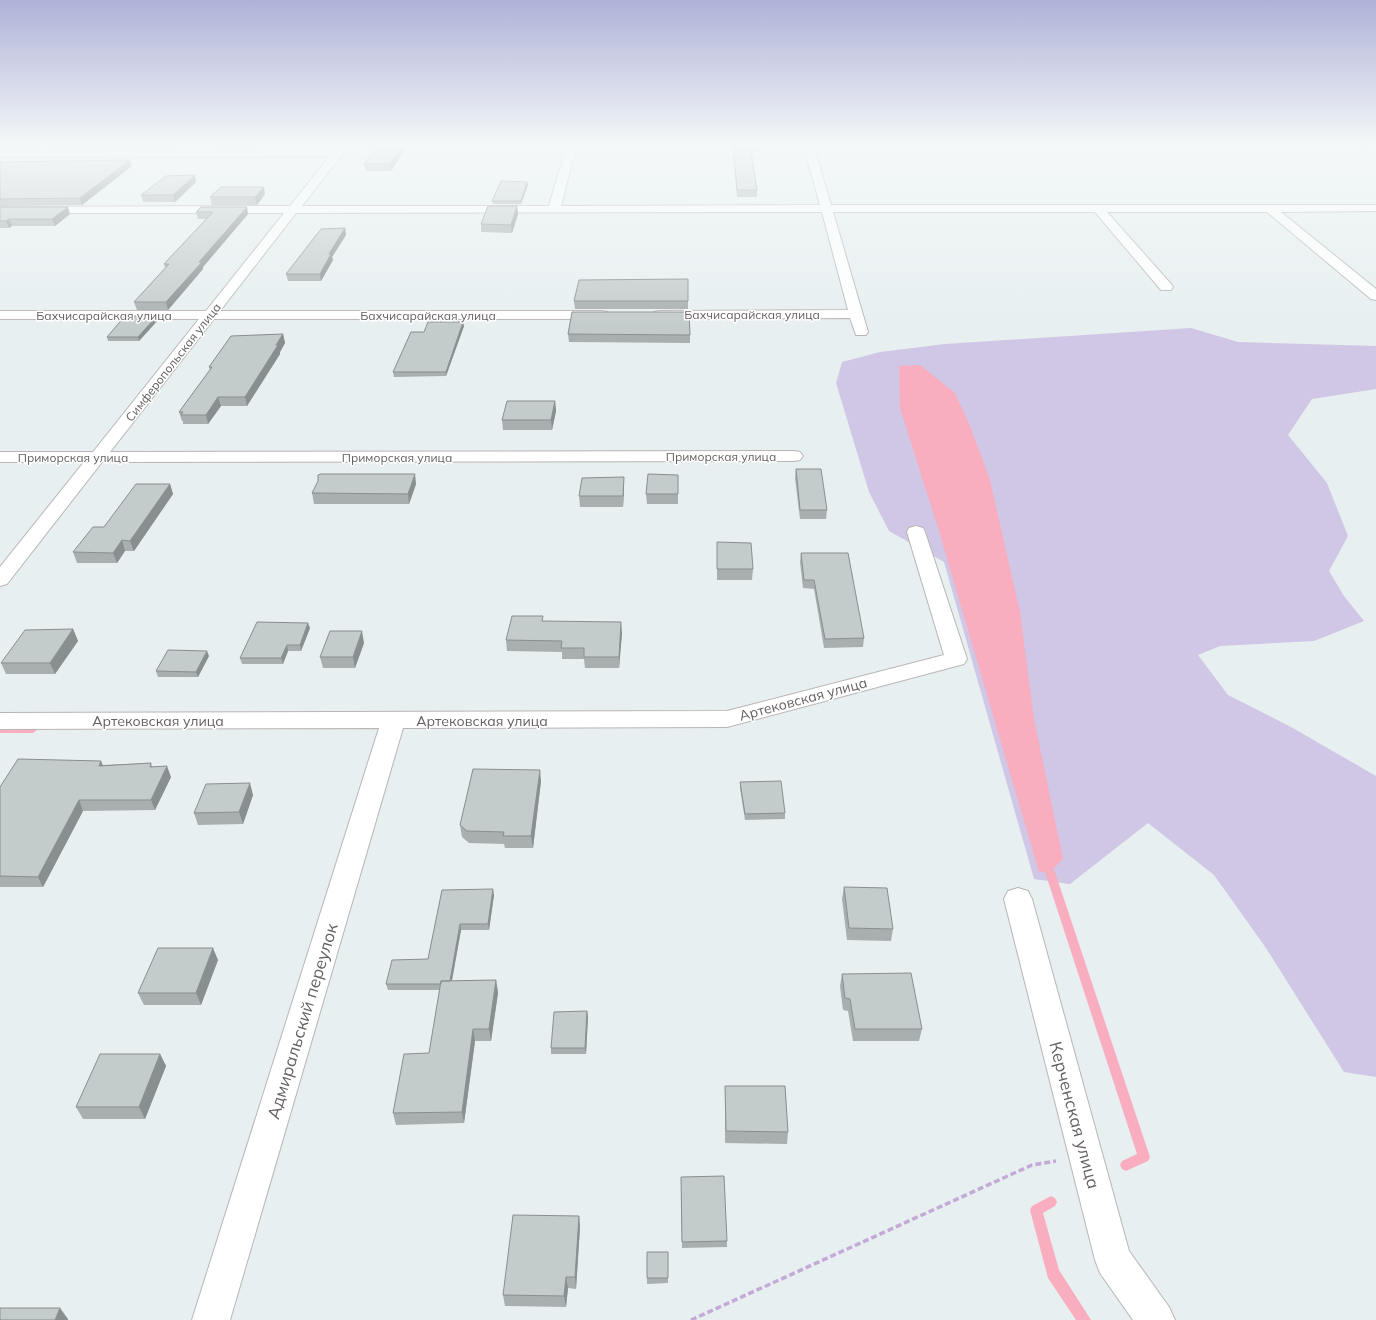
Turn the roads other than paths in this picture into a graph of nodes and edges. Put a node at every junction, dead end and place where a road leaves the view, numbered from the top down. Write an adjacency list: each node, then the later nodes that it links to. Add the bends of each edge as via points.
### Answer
1 (298, 206): 10 (street, Симферопольская улица)
2 (555, 206): 7 (street)
3 (825, 206): 8 (street)
4 (1098, 208): 5 (street); 8 (street); 11 (street)
5 (1270, 208): 6 (street); 12 (street)
6 (1376, 208)
7 (554, 209): 8 (street); 10 (street)
8 (826, 209): 14 (street)
9 (0, 210): 10 (street)
10 (295, 210): 16 (street, Симферопольская улица)
11 (1166, 287)
12 (1376, 296)
13 (648, 314): 14 (street, Бахчисарайская улица)
14 (856, 314): 18 (street)
15 (0, 315): 16 (street, Бахчисарайская улица)
16 (209, 315): 17 (street, Бахчисарайская улица); 21 (street, Симферопольская улица)
17 (616, 315)
18 (861, 332)
19 (794, 456): 21 (street, Приморская улица)
20 (0, 457): 21 (street, Приморская улица)
21 (99, 457): 23 (street, Симферопольская улица)
22 (916, 532): 25 (street, Артековская улица, via 956,659 727,719)
23 (0, 580)
24 (0, 721): 25 (street, Артековская улица)
25 (393, 721): 27 (street, Адмиральский переулок)
26 (1018, 899): 28 (street, Керченская улица, via 1113,1260)
27 (211, 1320)
28 (1156, 1320)

